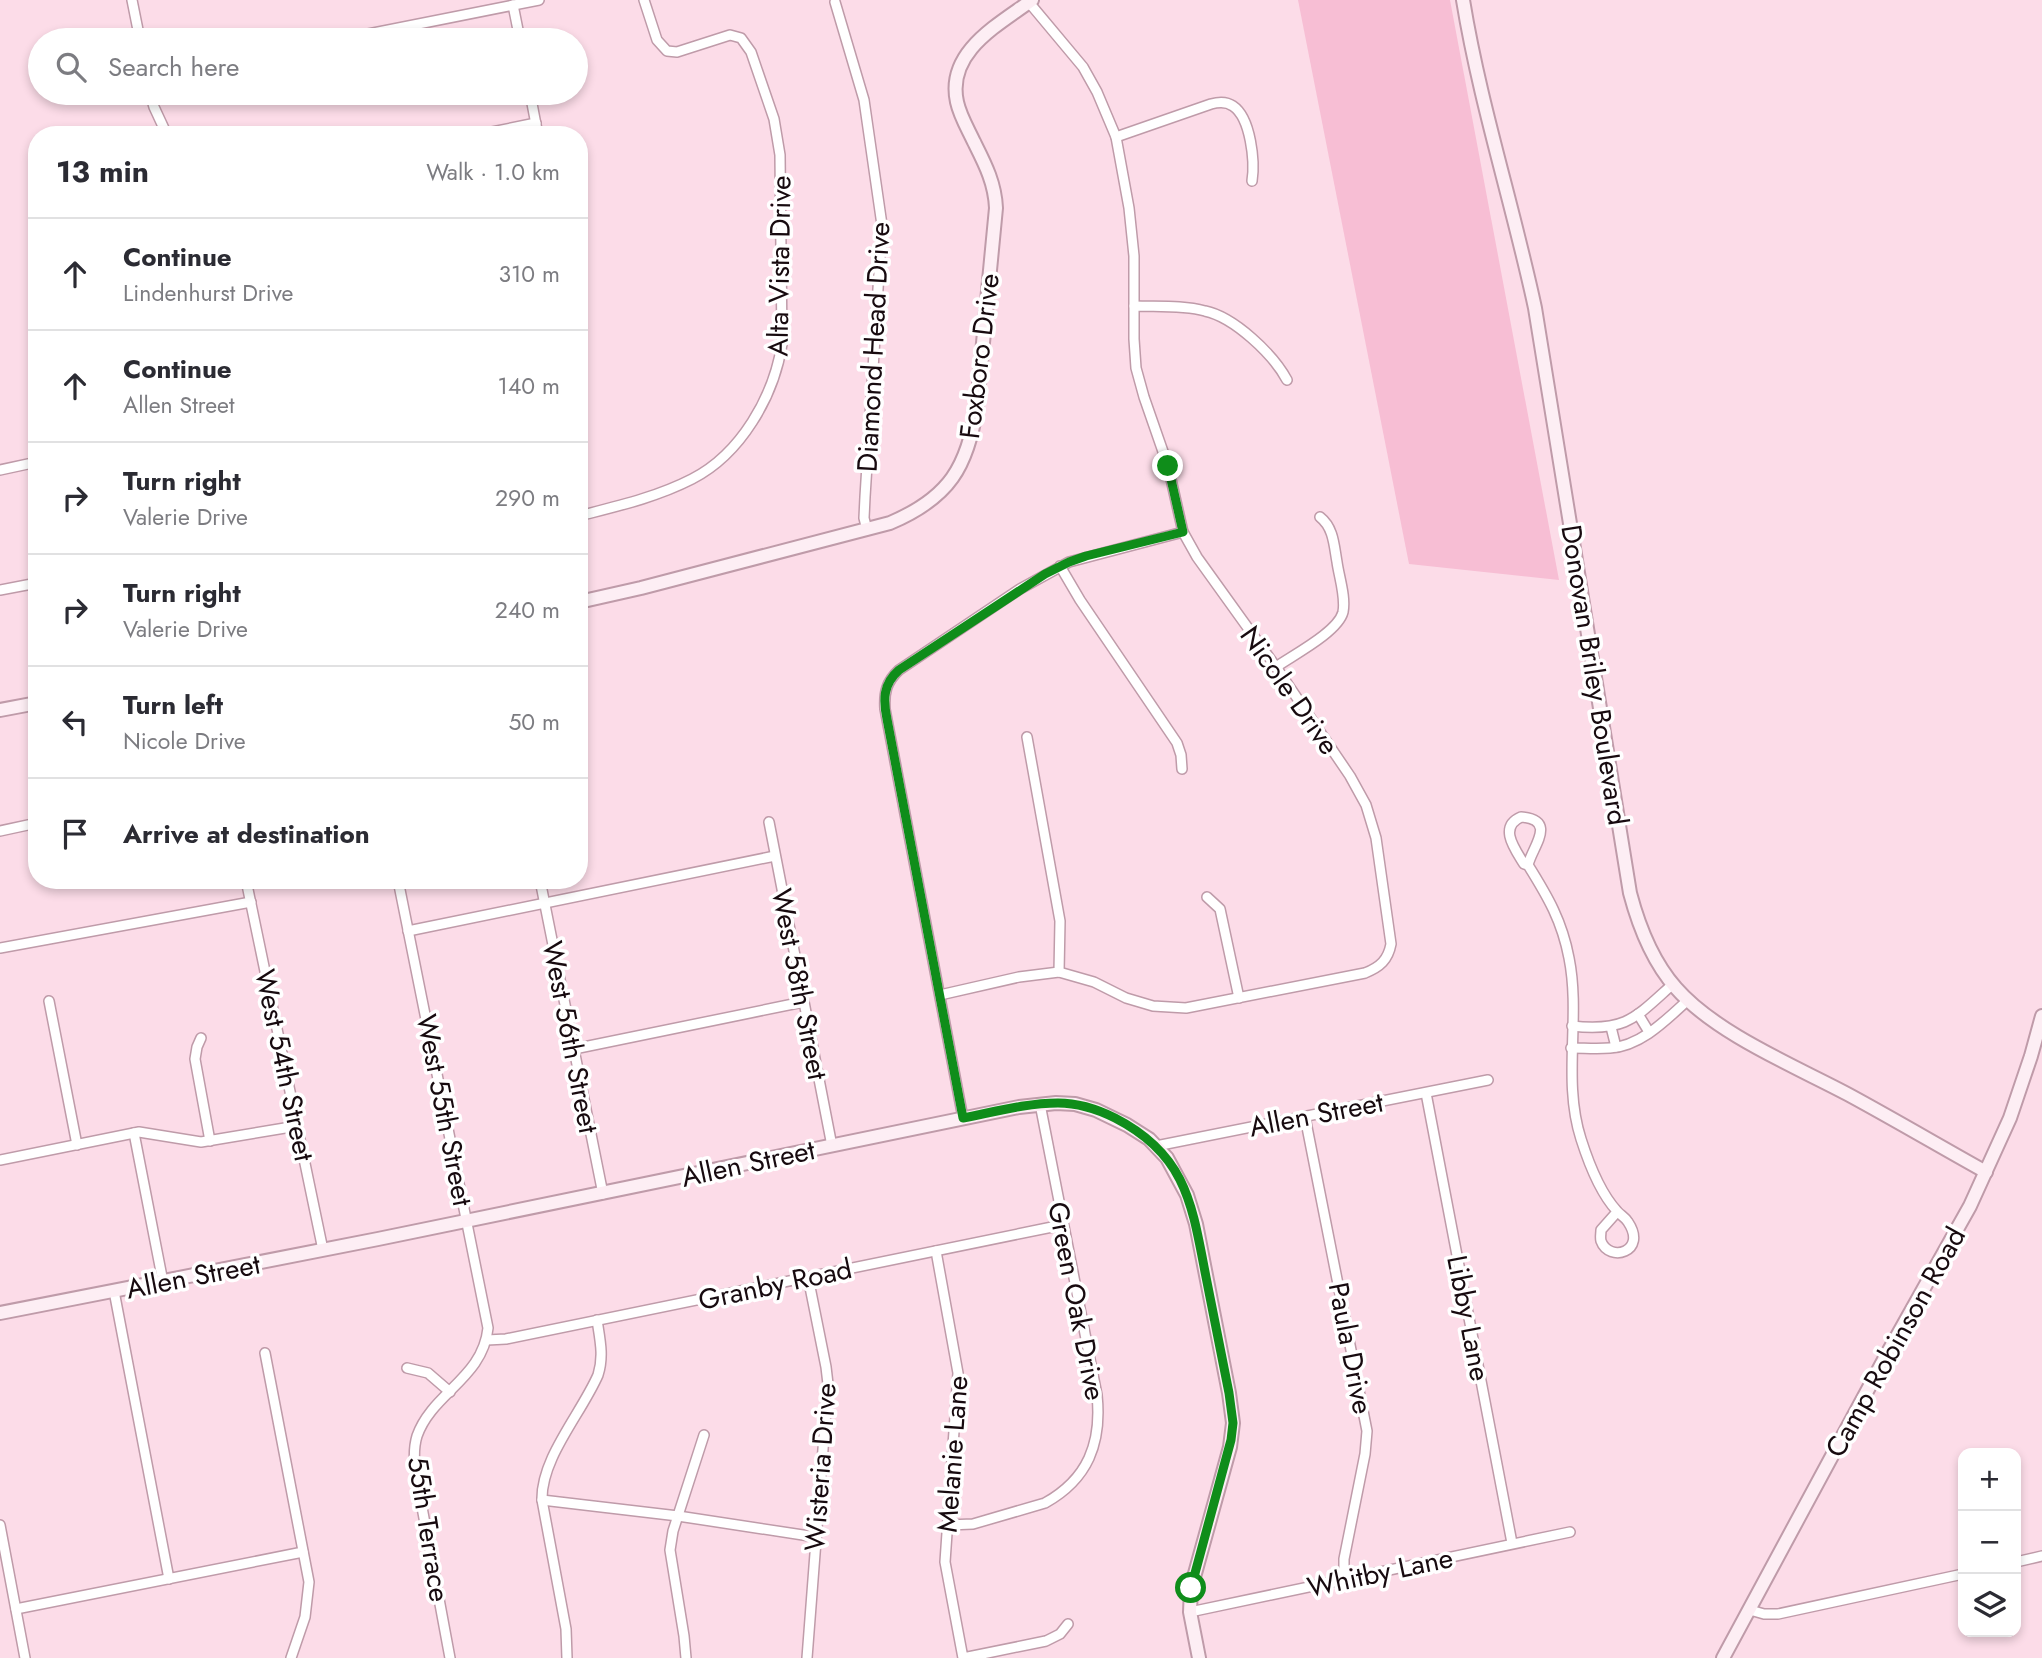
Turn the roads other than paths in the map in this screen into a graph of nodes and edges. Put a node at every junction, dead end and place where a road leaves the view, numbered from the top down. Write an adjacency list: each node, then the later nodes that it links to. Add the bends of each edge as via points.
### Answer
1 (132, 0): 8 (street)
2 (539, 0): 7 (street)
3 (644, 0): 23 (street, Alta Vista Drive, via 657,40 669,52 738,36 749,47 759,72 780,155 780,361 763,405 740,439 703,473 638,501)
4 (1463, 0): 50 (street, Donovan Briley Boulevard, via 1479,88 1535,308 1630,893 1642,932)
5 (1030, 1): 17 (street, Nicole Drive, via 1083,67); 25 (street, Foxboro Drive, via 970,49 957,71 957,102 990,174 995,199 972,436 960,467 938,494 910,515)
6 (835, 2): 25 (street, Diamond Head Drive, via 864,100 882,225 864,497)
7 (513, 5): 9 (street); 10 (street)
8 (137, 28)
9 (398, 28)
10 (518, 28)
11 (153, 105): 14 (street)
12 (532, 105): 13 (street)
13 (536, 123): 15 (street); 16 (street)
14 (163, 126)
15 (522, 126)
16 (536, 126)
17 (1116, 137): 18 (street, via 1211,104 1231,104 1245,126 1254,160); 19 (street, Nicole Drive, via 1129,208)
18 (1252, 181)
19 (1134, 306): 20 (street, via 1199,310 1219,316 1262,347); 26 (street, Nicole Drive, via 1136,368 1168,466)
20 (1287, 380)
21 (28, 464): 22 (street)
22 (0, 470)
23 (588, 514)
24 (1320, 517): 31 (street, via 1332,533 1342,612 1331,629)
25 (867, 530): 30 (street, Foxboro Drive)
26 (1183, 532): 27 (street); 31 (street, Nicole Drive)
27 (1060, 566): 35 (street, via 1177,743); 51 (street, via 899,670 885,691)
28 (28, 585): 29 (street)
29 (0, 590)
30 (588, 600)
31 (1276, 667): 52 (street, Nicole Drive, via 1366,805 1376,838 1391,944 1387,959 1365,973)
32 (28, 705): 33 (street)
33 (0, 710)
34 (1027, 737): 49 (street, via 1059,921)
35 (1182, 769)
36 (769, 822): 39 (street, West 58th Street)
37 (28, 825): 38 (street)
38 (0, 831)
39 (775, 856): 46 (street); 55 (street, West 58th Street)
40 (1528, 865): 40 (street, via 1541,831 1534,820 1521,817 1510,826 1509,838); 58 (street, via 1553,905 1570,959)
41 (248, 889): 45 (street, West 54th Street)
42 (400, 889): 47 (street, West 55th Street)
43 (542, 889): 46 (street, West 56th Street)
44 (1207, 897): 52 (street, via 1222,913)
45 (251, 902): 48 (street); 70 (street, West 54th Street)
46 (545, 904): 47 (street); 64 (street, West 56th Street)
47 (408, 931): 80 (street, West 55th Street)
48 (0, 948)
49 (1059, 972): 51 (street, Nicole Drive); 52 (street, Nicole Drive, via 1153,1006 1186,1008)
50 (1673, 984): 53 (street, Donovan Briley Boulevard); 56 (street)
51 (940, 995): 69 (street)
52 (1239, 998)
53 (1688, 1000): 60 (street); 77 (street, Donovan Briley Boulevard, via 1739,1037)
54 (49, 1001): 73 (street)
55 (803, 1002): 64 (street); 74 (street, West 58th Street)
56 (1638, 1014): 59 (street); 60 (street)
57 (2042, 1016): 77 (street, Camp Robinson Road, via 2010,1118)
58 (1572, 1026): 59 (street); 63 (street)
59 (1611, 1027): 62 (street)
60 (1649, 1032): 62 (street)
61 (201, 1038): 72 (street, via 195,1059)
62 (1616, 1047): 63 (street)
63 (1571, 1048): 79 (street, via 1572,1095 1580,1137 1592,1171)
64 (574, 1049): 78 (street, West 56th Street)
65 (1488, 1080): 66 (street, Allen Street)
66 (1426, 1093): 68 (street, Allen Street); 100 (street, Libby Lane)
67 (1040, 1104): 69 (street, Allen Street); 75 (street, Allen Street, via 1096,1110 1138,1131); 81 (street, Green Oak Drive)
68 (1305, 1117): 75 (street, Allen Street); 106 (street, Paula Drive, via 1367,1431)
69 (963, 1118): 74 (street, Allen Street)
70 (297, 1126): 72 (street); 82 (street, West 54th Street)
71 (134, 1133): 72 (street); 73 (street); 85 (street)
72 (210, 1141)
73 (77, 1145): 76 (street)
74 (832, 1146): 78 (street, Allen Street)
75 (1156, 1146): 109 (street, via 1178,1175 1191,1204 1232,1413 1231,1440 1191,1588)
76 (0, 1160)
77 (1986, 1172): 108 (street, Camp Robinson Road)
78 (603, 1194): 80 (street, Allen Street)
79 (1617, 1212): 79 (street, via 1601,1230 1601,1241 1608,1249 1625,1252 1631,1249 1634,1236 1626,1218)
80 (467, 1221): 82 (street, Allen Street); 89 (street, West 55th Street)
81 (1062, 1225): 83 (street, Granby Road); 97 (street, Green Oak Drive, via 1097,1395 1095,1444 1082,1473 1055,1498 973,1524)
82 (323, 1250): 85 (street, Allen Street)
83 (936, 1251): 84 (street, Granby Road); 97 (street, Melanie Lane, via 958,1373)
84 (808, 1278): 88 (street, Granby Road); 99 (street, Wisteria Drive, via 828,1384)
85 (163, 1282): 86 (street, Allen Street)
86 (114, 1291): 87 (street, Allen Street); 105 (street)
87 (0, 1313)
88 (597, 1320): 89 (street, Granby Road); 94 (street, via 602,1348 598,1376 544,1476)
89 (487, 1340): 92 (street, 55th Terrace, via 474,1366)
90 (265, 1353): 101 (street)
91 (407, 1368): 92 (street, via 428,1373)
92 (450, 1392): 113 (street, 55th Terrace, via 422,1424 414,1457)
93 (704, 1435): 95 (street)
94 (542, 1500): 95 (street); 114 (street)
95 (678, 1516): 99 (street); 115 (street, via 670,1550)
96 (0, 1525): 107 (street)
97 (948, 1525): 117 (street, Melanie Lane, via 946,1573)
98 (1570, 1532): 100 (street, Whitby Lane)
99 (816, 1537): 116 (street, Wisteria Drive)
100 (1512, 1543): 106 (street, Whitby Lane)
101 (303, 1552): 105 (street); 112 (street, via 309,1594)
102 (2042, 1556): 103 (street)
103 (2021, 1561)
104 (1958, 1575): 108 (street, via 1778,1614)
105 (169, 1579): 107 (street)
106 (1344, 1580): 109 (street, Whitby Lane)
107 (16, 1609): 111 (street)
108 (1750, 1610): 119 (street, Camp Robinson Road)
109 (1190, 1612): 118 (street)
110 (1068, 1624): 117 (street, via 1046,1641)
111 (25, 1658)
112 (291, 1658)
113 (450, 1658)
114 (568, 1658)
115 (685, 1658)
116 (807, 1658)
117 (963, 1658)
118 (1199, 1658)
119 (1723, 1658)

